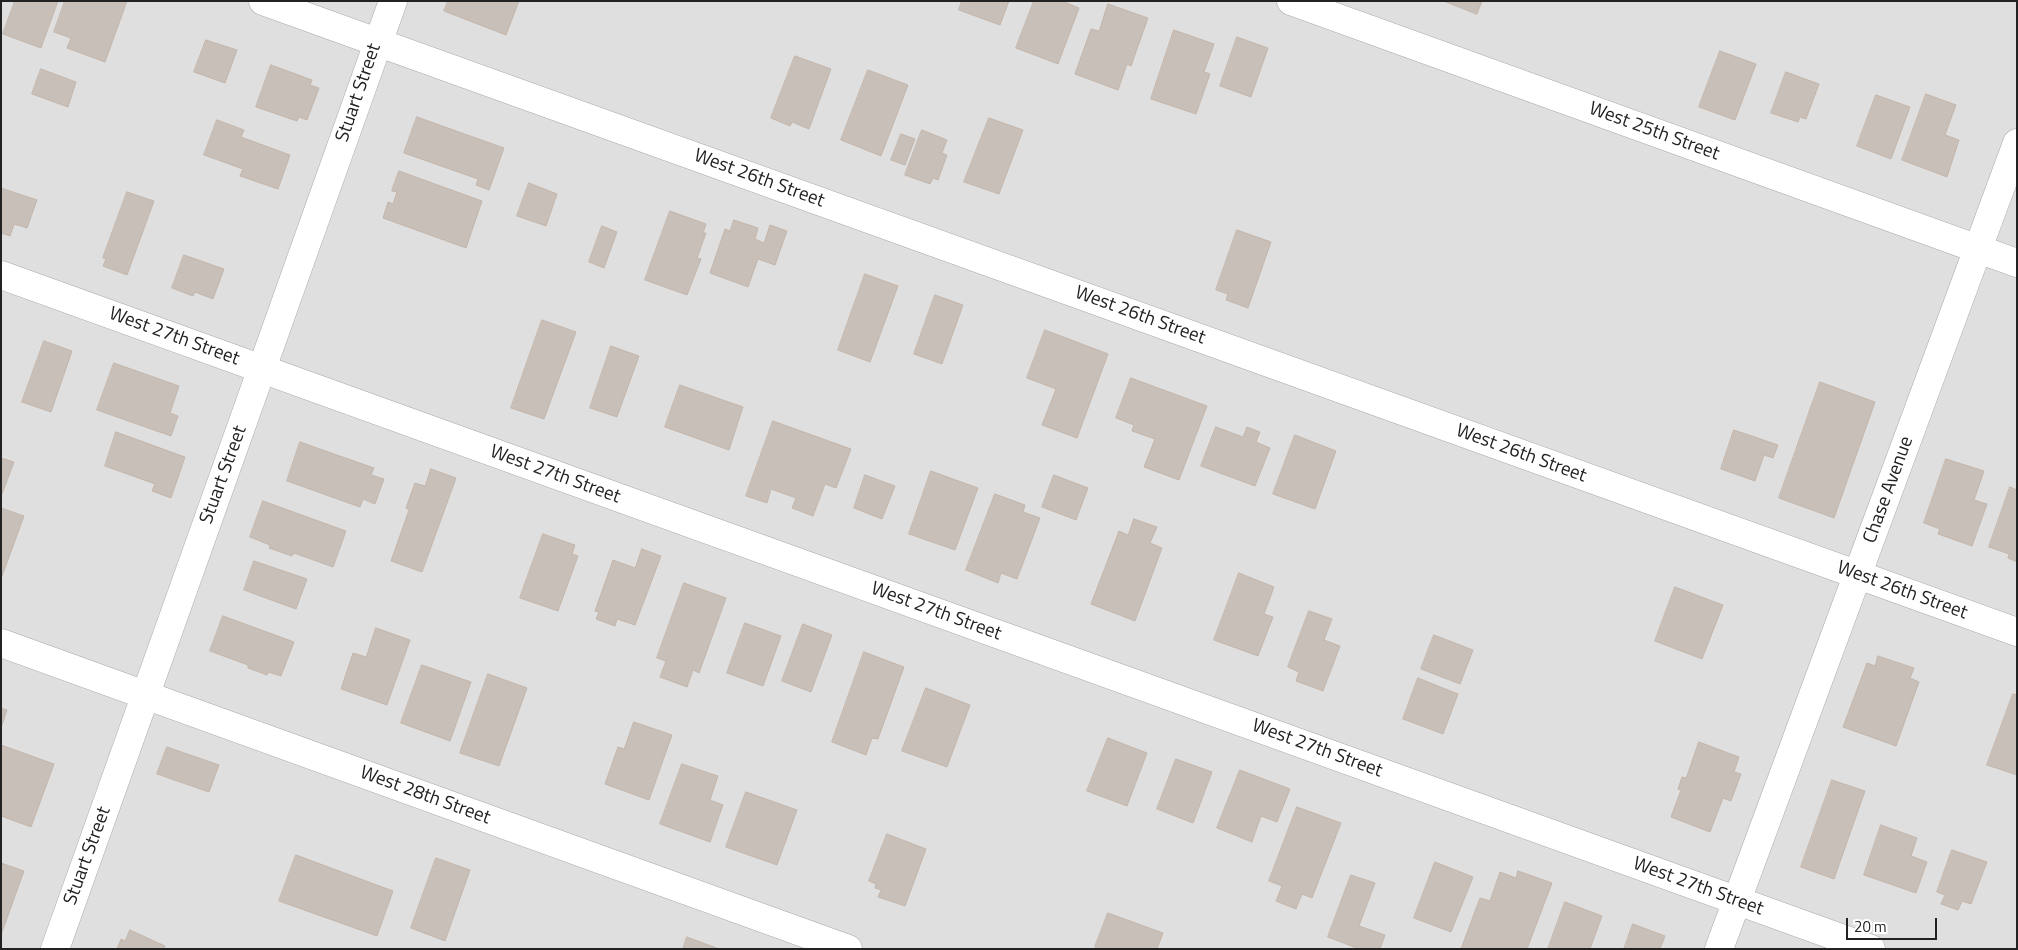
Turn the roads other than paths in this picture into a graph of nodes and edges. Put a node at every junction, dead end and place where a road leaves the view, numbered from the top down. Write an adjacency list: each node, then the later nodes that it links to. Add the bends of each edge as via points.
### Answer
1 (263, 1): 4 (street, West 26th Street)
2 (393, 1): 4 (street, Stuart Street)
3 (1291, 1): 6 (street, West 25th Street)
4 (377, 42): 9 (street, Stuart Street); 10 (street, West 26th Street)
5 (2017, 143): 6 (street, Chase Avenue)
6 (1978, 249): 7 (street, West 25th Street); 10 (street, Chase Avenue)
7 (2017, 263)
8 (1, 275): 9 (street, West 27th Street)
9 (262, 369): 13 (street, Stuart Street); 14 (street, West 27th Street)
10 (1858, 575): 11 (street, West 26th Street); 14 (street, Chase Avenue)
11 (2017, 632)
12 (1, 643): 13 (street, West 28th Street)
13 (146, 695): 15 (street, Stuart Street); 16 (street, West 28th Street)
14 (1737, 900): 17 (street, Chase Avenue); 18 (street, West 27th Street)
15 (55, 949)
16 (848, 949)
17 (1719, 949)
18 (1871, 949)

